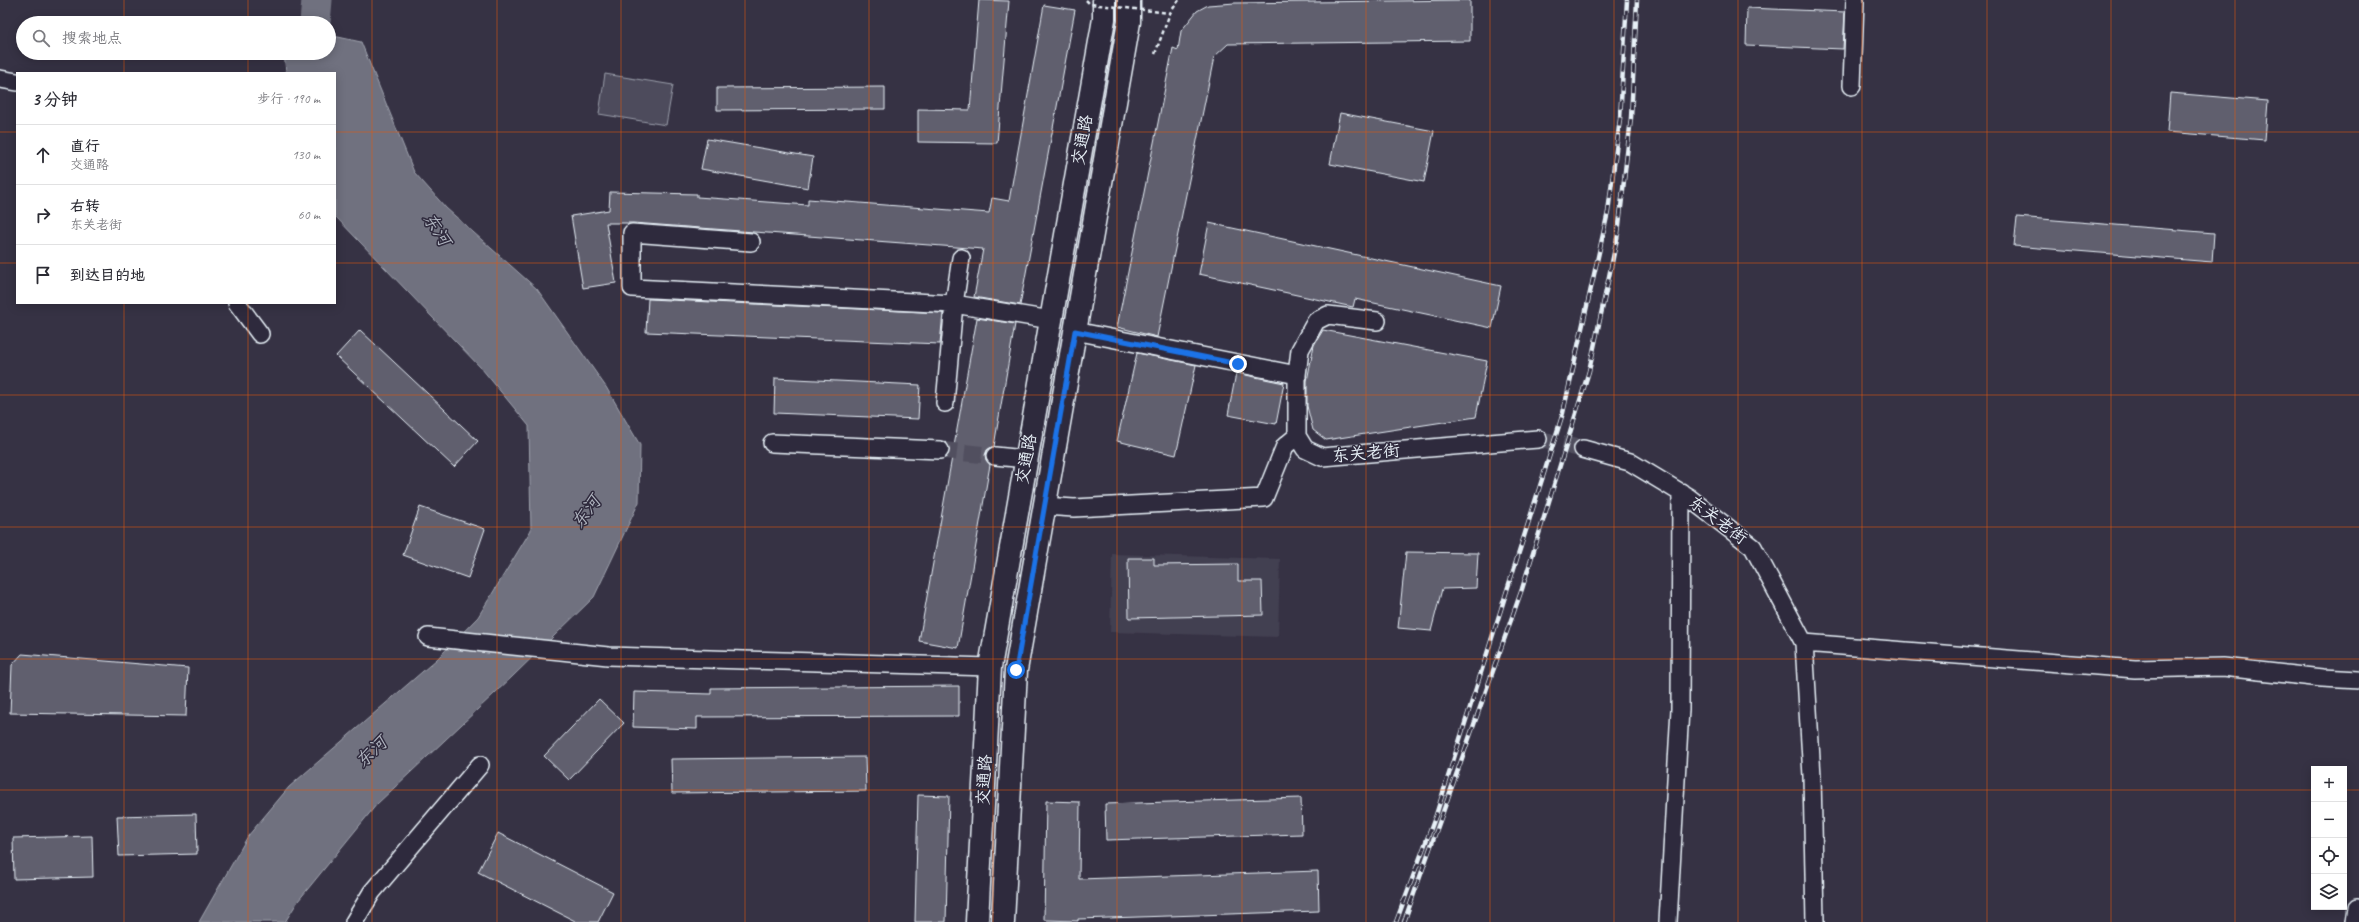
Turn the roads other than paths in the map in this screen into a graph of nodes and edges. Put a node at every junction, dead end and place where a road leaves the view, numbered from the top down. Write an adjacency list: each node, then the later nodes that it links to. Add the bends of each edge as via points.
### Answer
1 (1104, 0): 11 (main road, 交通路, via 1104,19)
2 (1130, 0): 13 (main road, 交通路, via 1129,22)
3 (1854, 0): 6 (street)
4 (0, 79): 5 (street)
5 (16, 82)
6 (1852, 86)
7 (752, 242): 10 (street, via 632,233 632,288)
8 (961, 258): 10 (street)
9 (238, 304): 14 (street)
10 (954, 304): 11 (street); 16 (street)
11 (1050, 320): 23 (main road, 交通路)
12 (1377, 321): 15 (street, via 1328,315 1316,321 1300,350)
13 (1075, 331): 15 (street); 25 (main road, 交通路)
14 (260, 334)
15 (1297, 375): 17 (street)
16 (945, 403)
17 (1297, 436): 18 (street, 东关老街, via 1305,449 1322,457); 25 (street, via 1284,446 1264,498 1074,508)
18 (1538, 439)
19 (772, 443): 21 (street)
20 (1583, 449): 24 (street, 东关老街, via 1630,462)
21 (940, 450)
22 (995, 456): 23 (street)
23 (1026, 459): 28 (main road, 交通路)
24 (1680, 492): 27 (street, 东关老街, via 1754,547); 34 (street, via 1680,709)
25 (1044, 506): 33 (main road, 交通路, via 1016,670)
26 (428, 637): 28 (street, via 608,656)
27 (1804, 643): 29 (street, via 2135,669 2223,666); 35 (street, via 1812,776)
28 (990, 667): 32 (main road, 交通路)
29 (2359, 680)
30 (480, 765): 31 (street, via 372,892)
31 (354, 922)
32 (977, 922)
33 (1003, 922)
34 (1668, 922)
35 (1815, 922)

